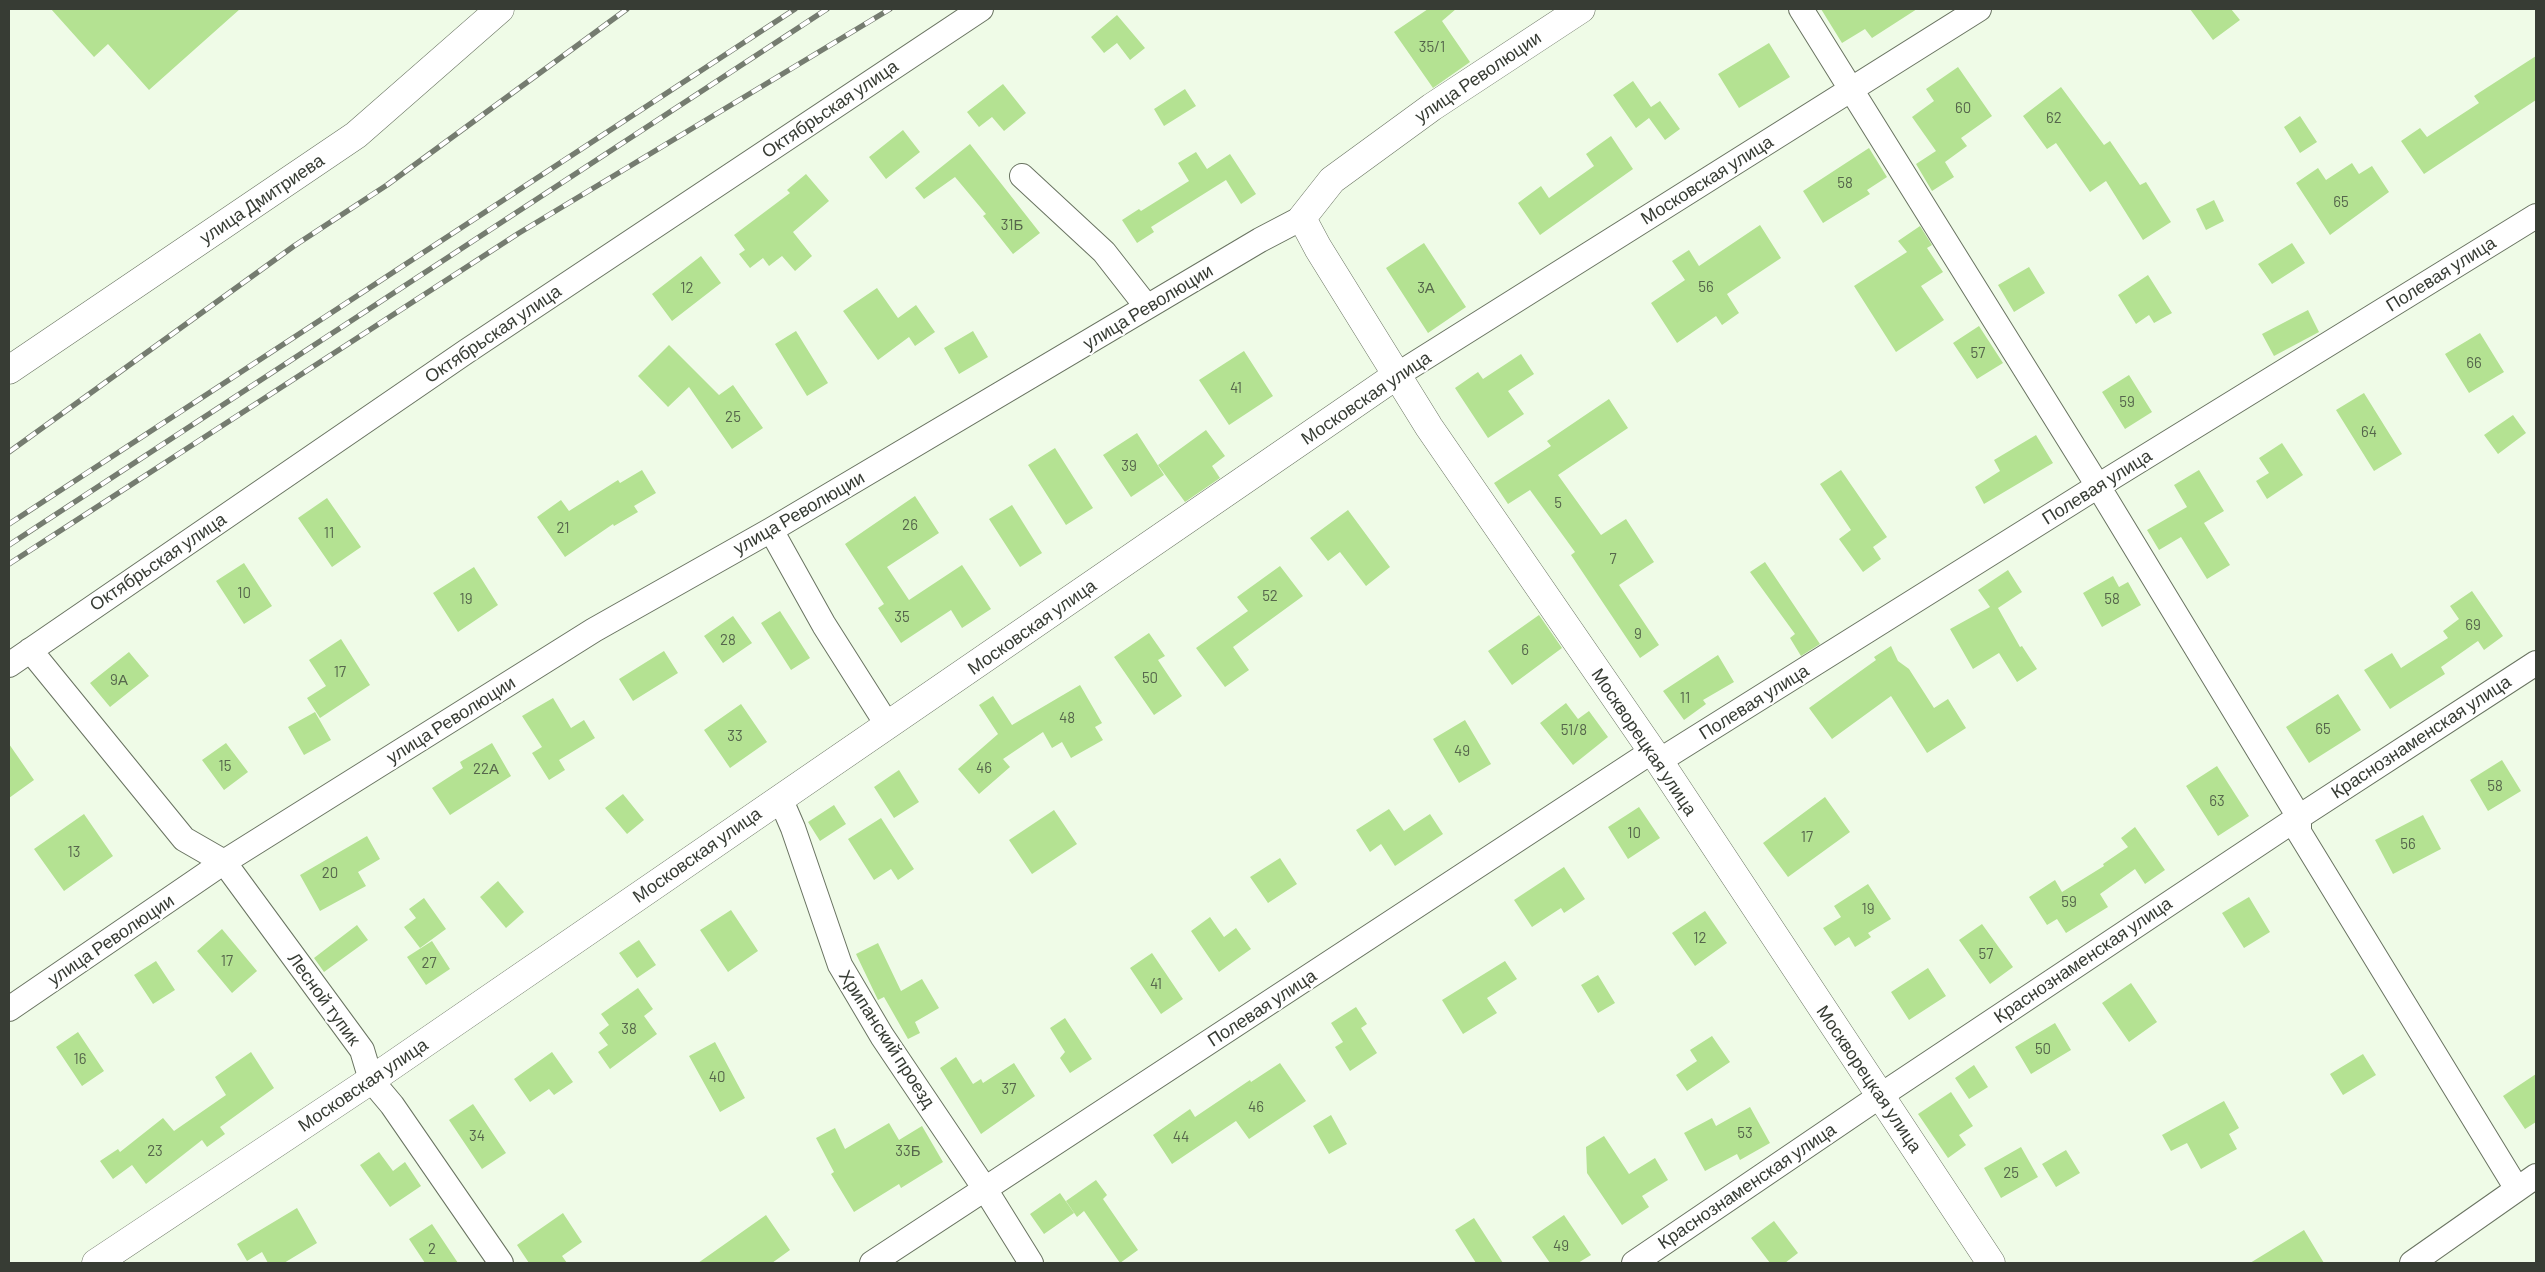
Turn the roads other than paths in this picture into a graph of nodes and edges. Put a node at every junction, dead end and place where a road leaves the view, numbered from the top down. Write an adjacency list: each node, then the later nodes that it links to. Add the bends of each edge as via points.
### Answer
1 (500, 9): 11 (street, улица Дмитриева, via 356,135)
2 (981, 9): 15 (street, Октябрьская улица, via 467,351)
3 (1581, 9): 9 (street, улица Революции, via 1432,107 1332,180)
4 (1801, 9): 6 (street)
5 (1979, 9): 6 (street, Московская улица)
6 (1851, 89): 12 (street, Московская улица); 13 (street)
7 (1022, 176): 10 (street, via 1104,252)
8 (2536, 216): 13 (street, Полевая улица)
9 (1302, 218): 10 (street, улица Революции); 12 (street, Москворецкая улица)
10 (1147, 307): 14 (street, улица Революции)
11 (9, 370)
12 (1397, 375): 18 (street, Московская улица); 19 (street, Москворецкая улица, via 1429,427)
13 (2098, 486): 19 (street, Полевая улица); 21 (street)
14 (771, 530): 18 (street, via 824,626); 22 (street, улица Революции, via 594,630)
15 (30, 650): 17 (street, Октябрьская улица); 22 (street, via 184,839)
16 (2536, 662): 21 (street, Краснознаменская улица)
17 (9, 665)
18 (888, 726): 20 (street, Московская улица)
19 (1655, 756): 25 (street, Москворецкая улица); 27 (street, Полевая улица)
20 (780, 798): 24 (street, Московская улица); 27 (street, Хрипанский проезд, via 840,965 882,1036)
21 (2299, 817): 25 (street, Краснознаменская улица); 28 (street, via 2299,832)
22 (224, 862): 23 (street, улица Революции); 24 (street, Лесной тупик, via 362,1050)
23 (9, 1009)
24 (372, 1080): 29 (street, Московская улица); 30 (street, Лесной тупик)
25 (1880, 1096): 33 (street, Краснознаменская улица); 34 (street, Москворецкая улица)
26 (2536, 1176): 28 (street)
27 (986, 1189): 31 (street, Полевая улица); 32 (street, Хрипанский проезд)
28 (2517, 1189): 35 (street)
29 (96, 1263)
30 (501, 1263)
31 (872, 1263)
32 (1031, 1263)
33 (1634, 1263)
34 (1992, 1263)
35 (2412, 1263)

